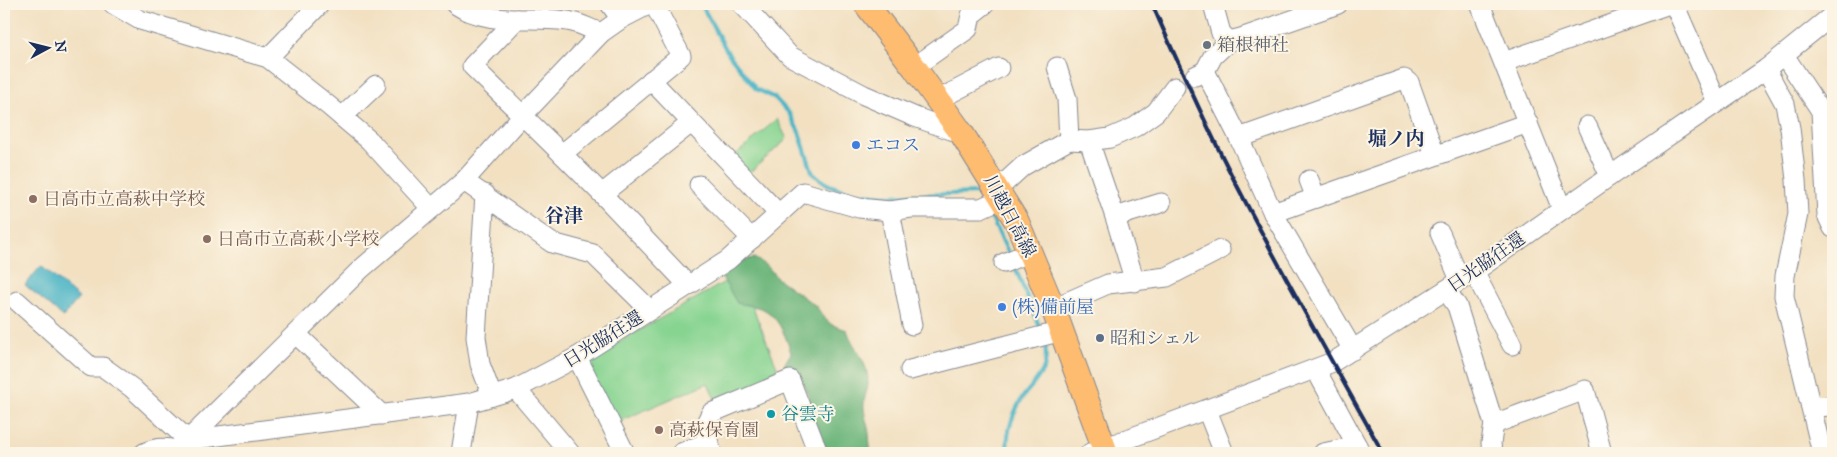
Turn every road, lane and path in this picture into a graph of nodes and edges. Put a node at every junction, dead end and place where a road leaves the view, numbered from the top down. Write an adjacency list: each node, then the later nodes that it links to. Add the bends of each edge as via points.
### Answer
1 (113, 4): 21 (street, via 140,20)
2 (320, 4): 21 (street)
3 (455, 4): 16 (street, via 485,17)
4 (610, 4): 17 (street)
5 (650, 4): 17 (street)
6 (654, 4): 27 (street, via 681,56)
7 (742, 4): 32 (street, via 790,56)
8 (866, 4): 23 (main road, 川越日高線)
9 (985, 4): 23 (street, via 971,15 968,29)
10 (1213, 4): 19 (street, via 1221,33)
11 (1338, 4): 19 (street)
12 (1480, 4): 22 (street)
13 (1668, 4): 22 (street)
14 (1674, 4): 31 (street)
15 (1833, 15): 20 (street, 日光脇往還)
16 (517, 19): 18 (street, via 572,22); 33 (street, via 472,66)
17 (621, 20): 18 (street)
18 (602, 33): 33 (street)
19 (1229, 41): 39 (street, via 1212,56 1200,74)
20 (1784, 55): 26 (street, 日光脇往還); 50 (street, via 1821,111)
21 (268, 58): 34 (street)
22 (1504, 62): 36 (street)
23 (914, 66): 30 (main road, 川越日高線)
24 (1057, 67): 40 (street, via 1066,99)
25 (999, 68): 30 (street, via 945,96)
26 (1766, 70): 31 (street, 日光脇往還); 59 (street, via 1785,104)
27 (651, 80): 35 (street); 42 (street)
28 (376, 85): 34 (street)
29 (1175, 87): 41 (street, via 1156,112 1135,127 1110,138)
30 (936, 97): 32 (street); 38 (main road, 川越日高線)
31 (1717, 102): 44 (street, 日光脇往還)
32 (906, 113): 38 (street)
33 (523, 115): 42 (street); 46 (street)
34 (342, 117): 54 (street, via 369,140)
35 (691, 123): 49 (street); 57 (street)
36 (1528, 123): 43 (street); 55 (street)
37 (1587, 126): 44 (street)
38 (962, 134): 52 (main road, 川越日高線)
39 (1239, 138): 43 (street, via 1404,79 1409,82); 58 (street)
40 (1069, 140): 41 (street); 52 (street, via 1023,166)
41 (1089, 140): 60 (street)
42 (562, 154): 49 (street)
43 (1435, 155): 51 (street)
44 (1610, 176): 55 (street, 日光脇往還)
45 (1309, 180): 51 (street)
46 (464, 181): 48 (street); 54 (street)
47 (699, 184): 63 (street)
48 (485, 194): 70 (street, via 552,242 593,254); 80 (street, via 476,337 480,364)
49 (602, 194): 67 (street)
50 (1830, 194): 61 (street)
51 (1316, 198): 58 (street)
52 (994, 199): 56 (street, 日光脇往還); 69 (main road, 川越日高線, via 1017,222 1019,257)
53 (1161, 203): 60 (street)
54 (431, 208): 73 (street, via 361,269)
55 (1562, 209): 65 (street, 日光脇往還)
56 (890, 210): 57 (street, 日光脇往還, via 858,208 803,192); 71 (street)
57 (778, 213): 63 (street, 日光脇往還)
58 (1273, 213): 75 (street)
59 (1798, 214): 61 (street); 83 (street, via 1784,296)
60 (1116, 217): 66 (street)
61 (1830, 222)
62 (1440, 233): 65 (street)
63 (752, 239): 67 (street, 日光脇往還, via 728,260)
64 (1220, 250): 66 (street, via 1167,277)
65 (1460, 281): 74 (street); 75 (street, 日光脇往還); 86 (street, via 1457,306)
66 (1135, 282): 69 (street, via 1108,284)
67 (688, 285): 70 (street, 日光脇往還)
68 (17, 301): 88 (street, via 91,367 103,367 132,388)
69 (1053, 308): 72 (main road, 川越日高線)
70 (650, 310): 76 (street, 日光脇往還)
71 (912, 325)
72 (1057, 333): 77 (street); 90 (main road, 川越日高線)
73 (296, 334): 85 (street); 88 (street)
74 (1512, 345)
75 (1353, 350): 78 (street, 日光脇往還)
76 (578, 357): 79 (street, 日光脇往還); 94 (street)
77 (910, 370)
78 (1316, 370): 84 (street, 日光脇往還); 89 (street)
79 (516, 389): 80 (street, 日光脇往還); 93 (street)
80 (492, 396): 81 (street, 日光脇往還)
81 (469, 403): 85 (street, 日光脇往還); 92 (street)
82 (1833, 406): 83 (street)
83 (1811, 407): 101 (street)
84 (1207, 410): 90 (street, 日光脇往還); 97 (street)
85 (382, 415): 88 (street, 日光脇往還)
86 (1494, 424): 99 (street); 100 (street, via 1585,390)
87 (710, 447): 95 (street); 96 (street, via 704,427 710,413 790,380)
88 (178, 448): 91 (street, 日光脇往還, via 153,449)
89 (1359, 449): 98 (street)
90 (1100, 452)
91 (144, 453)
92 (461, 453)
93 (570, 453)
94 (625, 453)
95 (681, 453)
96 (818, 453)
97 (1224, 453)
98 (1323, 453)
99 (1492, 453)
100 (1602, 453)
101 (1822, 453)

